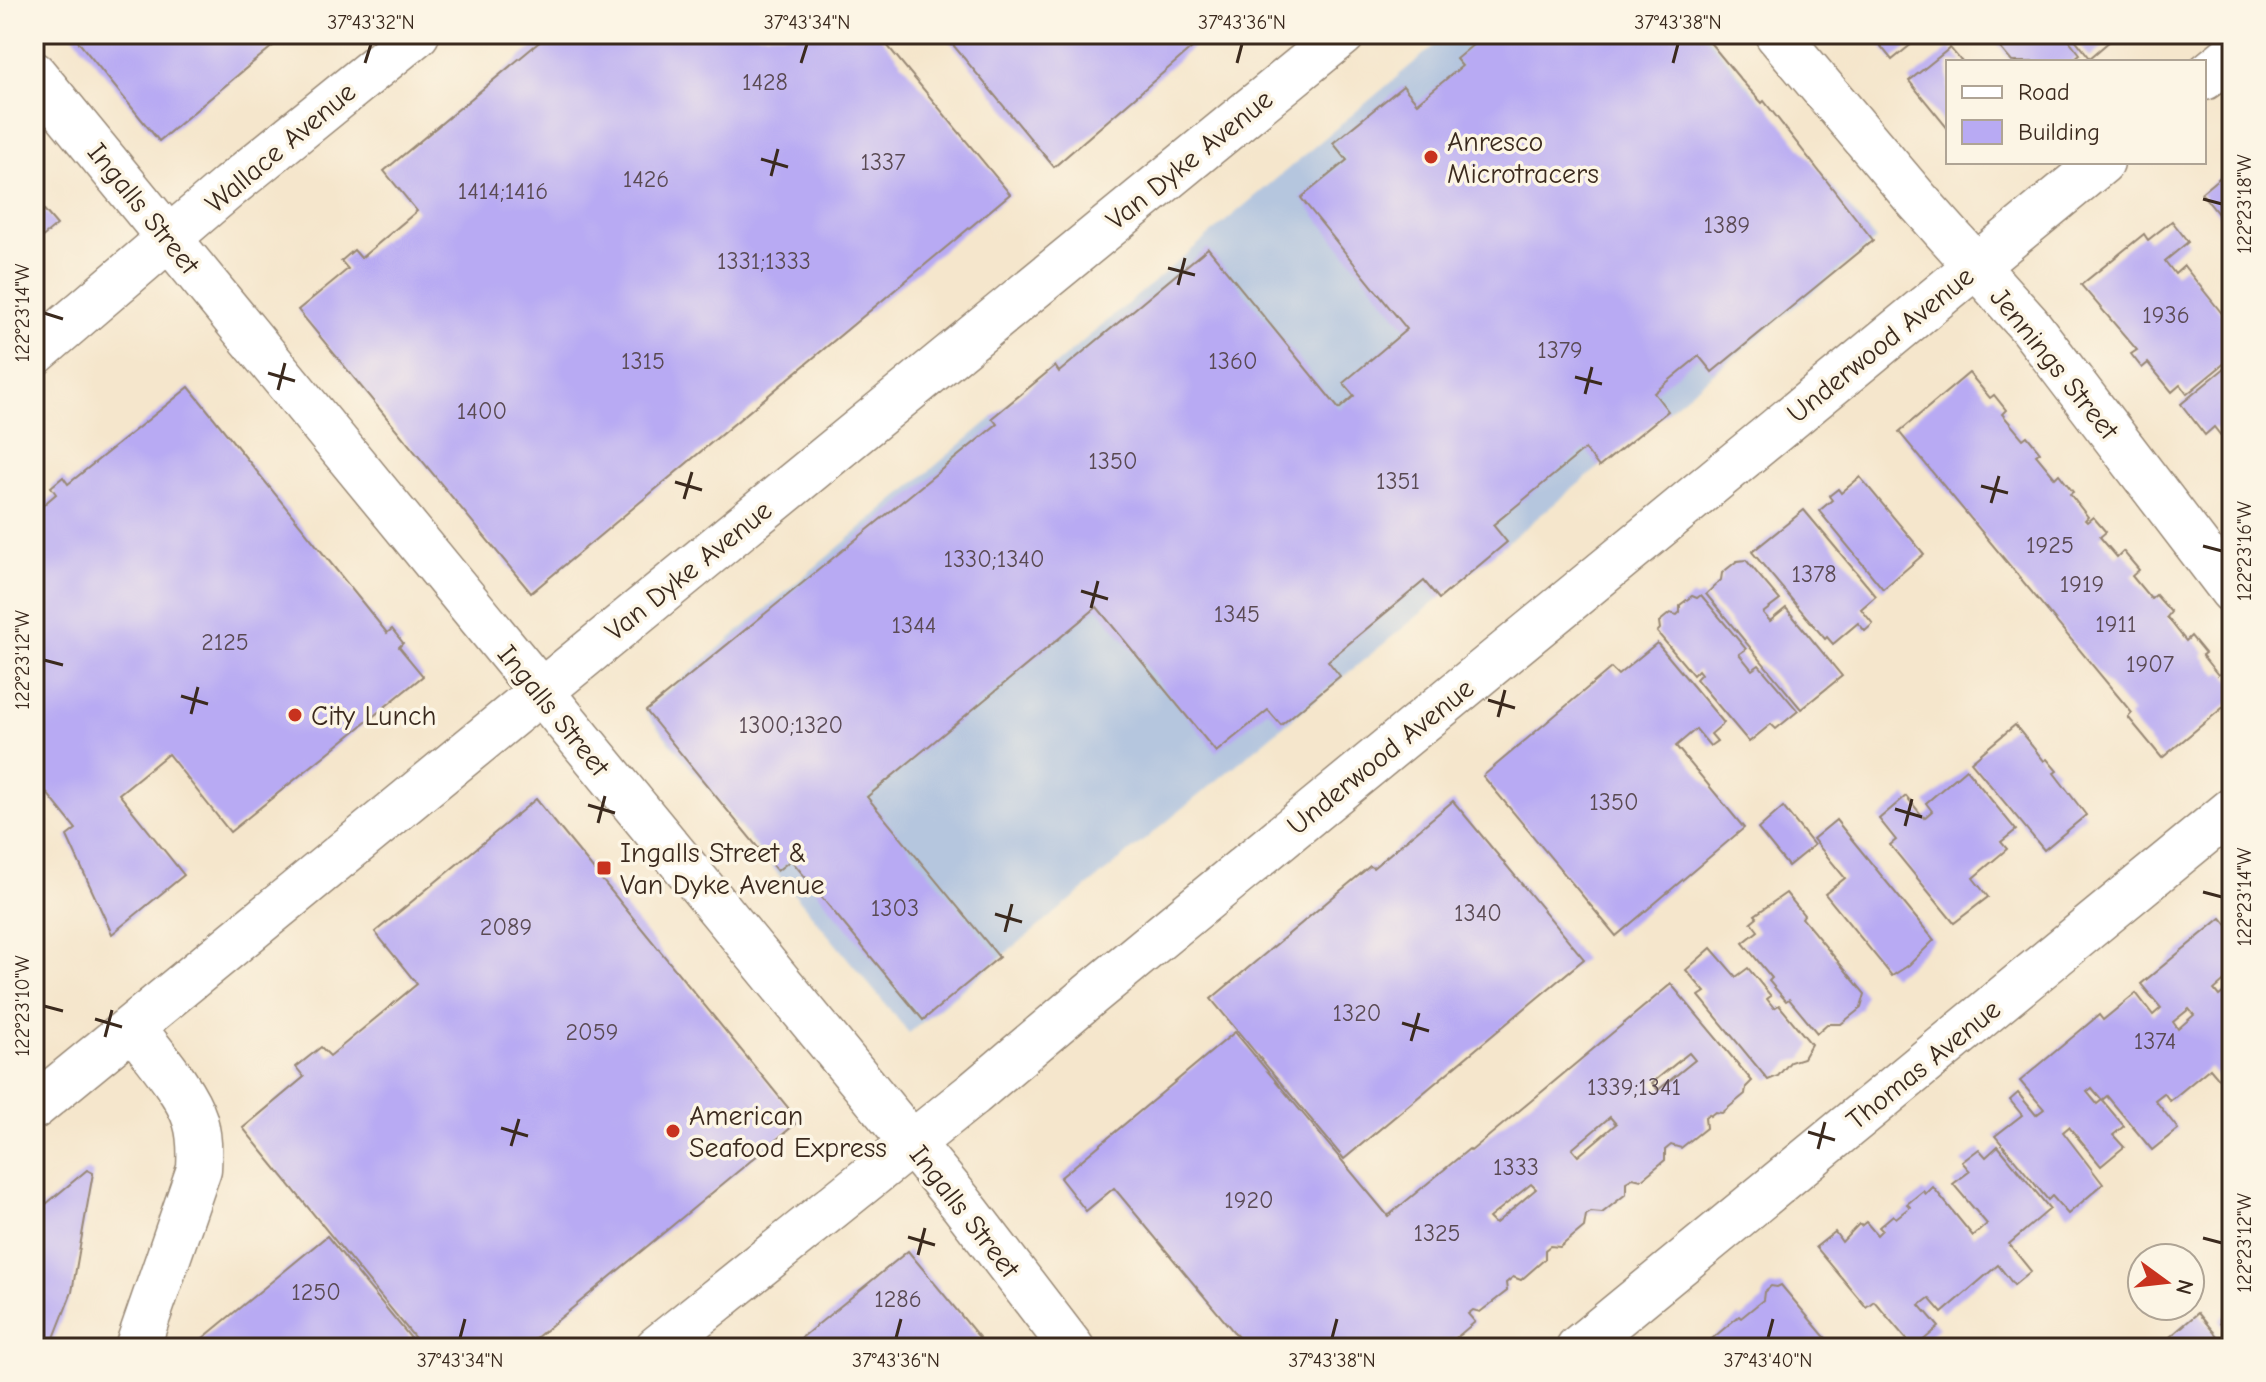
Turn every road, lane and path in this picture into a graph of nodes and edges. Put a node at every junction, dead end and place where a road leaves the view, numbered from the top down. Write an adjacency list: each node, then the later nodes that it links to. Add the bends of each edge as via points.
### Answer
1 (417, 34): 8 (street, Wallace Avenue)
2 (1343, 34): 12 (street, Van Dyke Avenue)
3 (1777, 34): 9 (street, Jennings Street)
4 (2232, 55): 6 (street)
5 (34, 74): 8 (street, Ingalls Street)
6 (2206, 76)
7 (2100, 164): 9 (street, Underwood Avenue)
8 (170, 239): 10 (street, Wallace Avenue); 12 (street, Ingalls Street)
9 (1976, 266): 11 (street, Jennings Street, via 2029,325); 16 (street, Underwood Avenue)
10 (34, 354)
11 (2232, 591)
12 (539, 692): 14 (street, Van Dyke Avenue); 16 (street, Ingalls Street)
13 (2232, 810): 20 (street, Thomas Avenue)
14 (133, 1027): 15 (street, Van Dyke Avenue); 17 (street, via 195,1118 200,1147 199,1169)
15 (34, 1107)
16 (911, 1143): 18 (street, Underwood Avenue); 19 (street, Ingalls Street)
17 (137, 1348)
18 (657, 1348)
19 (1072, 1348)
20 (1578, 1348)

